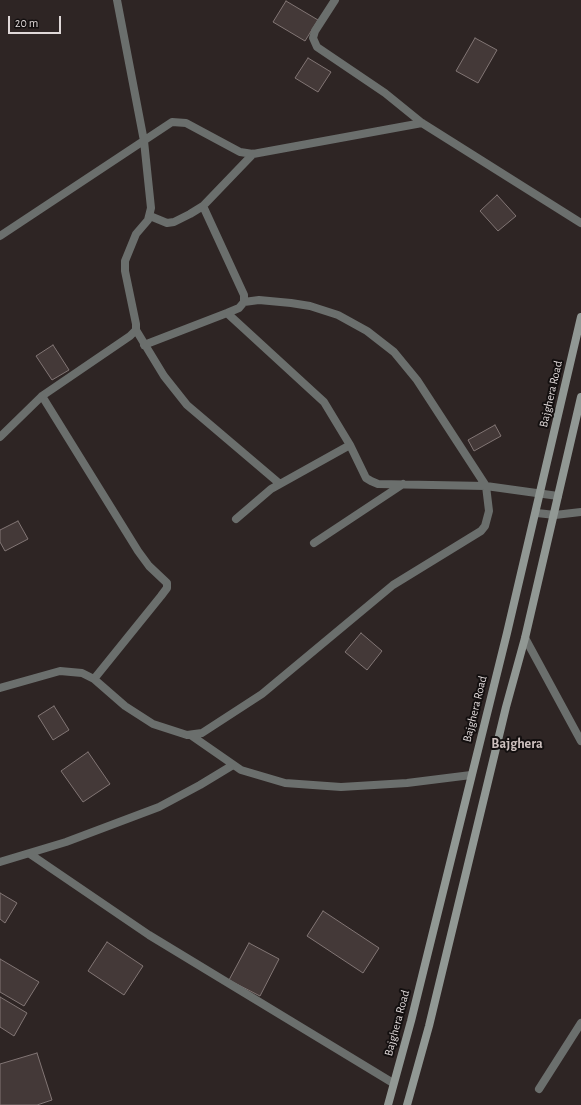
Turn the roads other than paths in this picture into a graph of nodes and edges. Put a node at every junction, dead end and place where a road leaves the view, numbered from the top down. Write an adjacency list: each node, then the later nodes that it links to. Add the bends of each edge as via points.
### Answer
1 (117, 0): 4 (street)
2 (335, 0): 3 (street, via 315,31 314,44 385,93)
3 (422, 123): 5 (street); 8 (street)
4 (144, 141): 5 (street, via 166,125 179,122 192,126 240,152); 7 (street); 9 (street)
5 (253, 154): 6 (street)
6 (203, 206): 7 (street, via 174,222 164,222); 10 (street, via 244,295)
7 (150, 216): 13 (street, via 136,234 125,261)
8 (581, 223)
9 (0, 236)
10 (244, 302): 11 (street, via 239,308); 21 (street, via 259,300 310,306 352,321 376,338 404,362)
11 (227, 313): 14 (street); 18 (street, via 320,397)
12 (581, 317): 22 (main road, Bajghera Road)
13 (136, 330): 14 (street); 15 (street)
14 (144, 345): 20 (street, via 187,405)
15 (42, 396): 17 (street); 30 (street, via 138,551 167,583 167,588 161,596)
16 (581, 397): 23 (main road)
17 (0, 437)
18 (350, 445): 19 (street, via 368,480 378,484); 20 (street)
19 (404, 483): 21 (street); 28 (street)
20 (280, 484): 27 (street)
21 (486, 486): 22 (street); 32 (street, via 489,511 481,531 393,584 262,694 211,728)
22 (541, 493): 23 (street); 25 (main road, Bajghera Road)
23 (558, 496): 26 (main road)
24 (581, 512): 26 (street)
25 (537, 513): 26 (street); 35 (main road, Bajghera Road)
26 (555, 515): 29 (main road)
27 (236, 519)
28 (314, 543)
29 (525, 638): 33 (street); 42 (main road)
30 (94, 680): 31 (street, via 82,673 60,671); 32 (street, via 125,706 154,724)
31 (0, 688)
32 (192, 736): 34 (street)
33 (581, 741)
34 (233, 765): 35 (street, via 252,774 285,783 327,786 407,783); 36 (street, via 159,807)
35 (471, 775): 39 (main road, Bajghera Road)
36 (30, 854): 37 (street); 39 (street, via 149,935)
37 (0, 862)
38 (581, 1023): 40 (street)
39 (394, 1083): 41 (main road, Bajghera Road)
40 (539, 1089)
41 (388, 1105)
42 (407, 1105)

